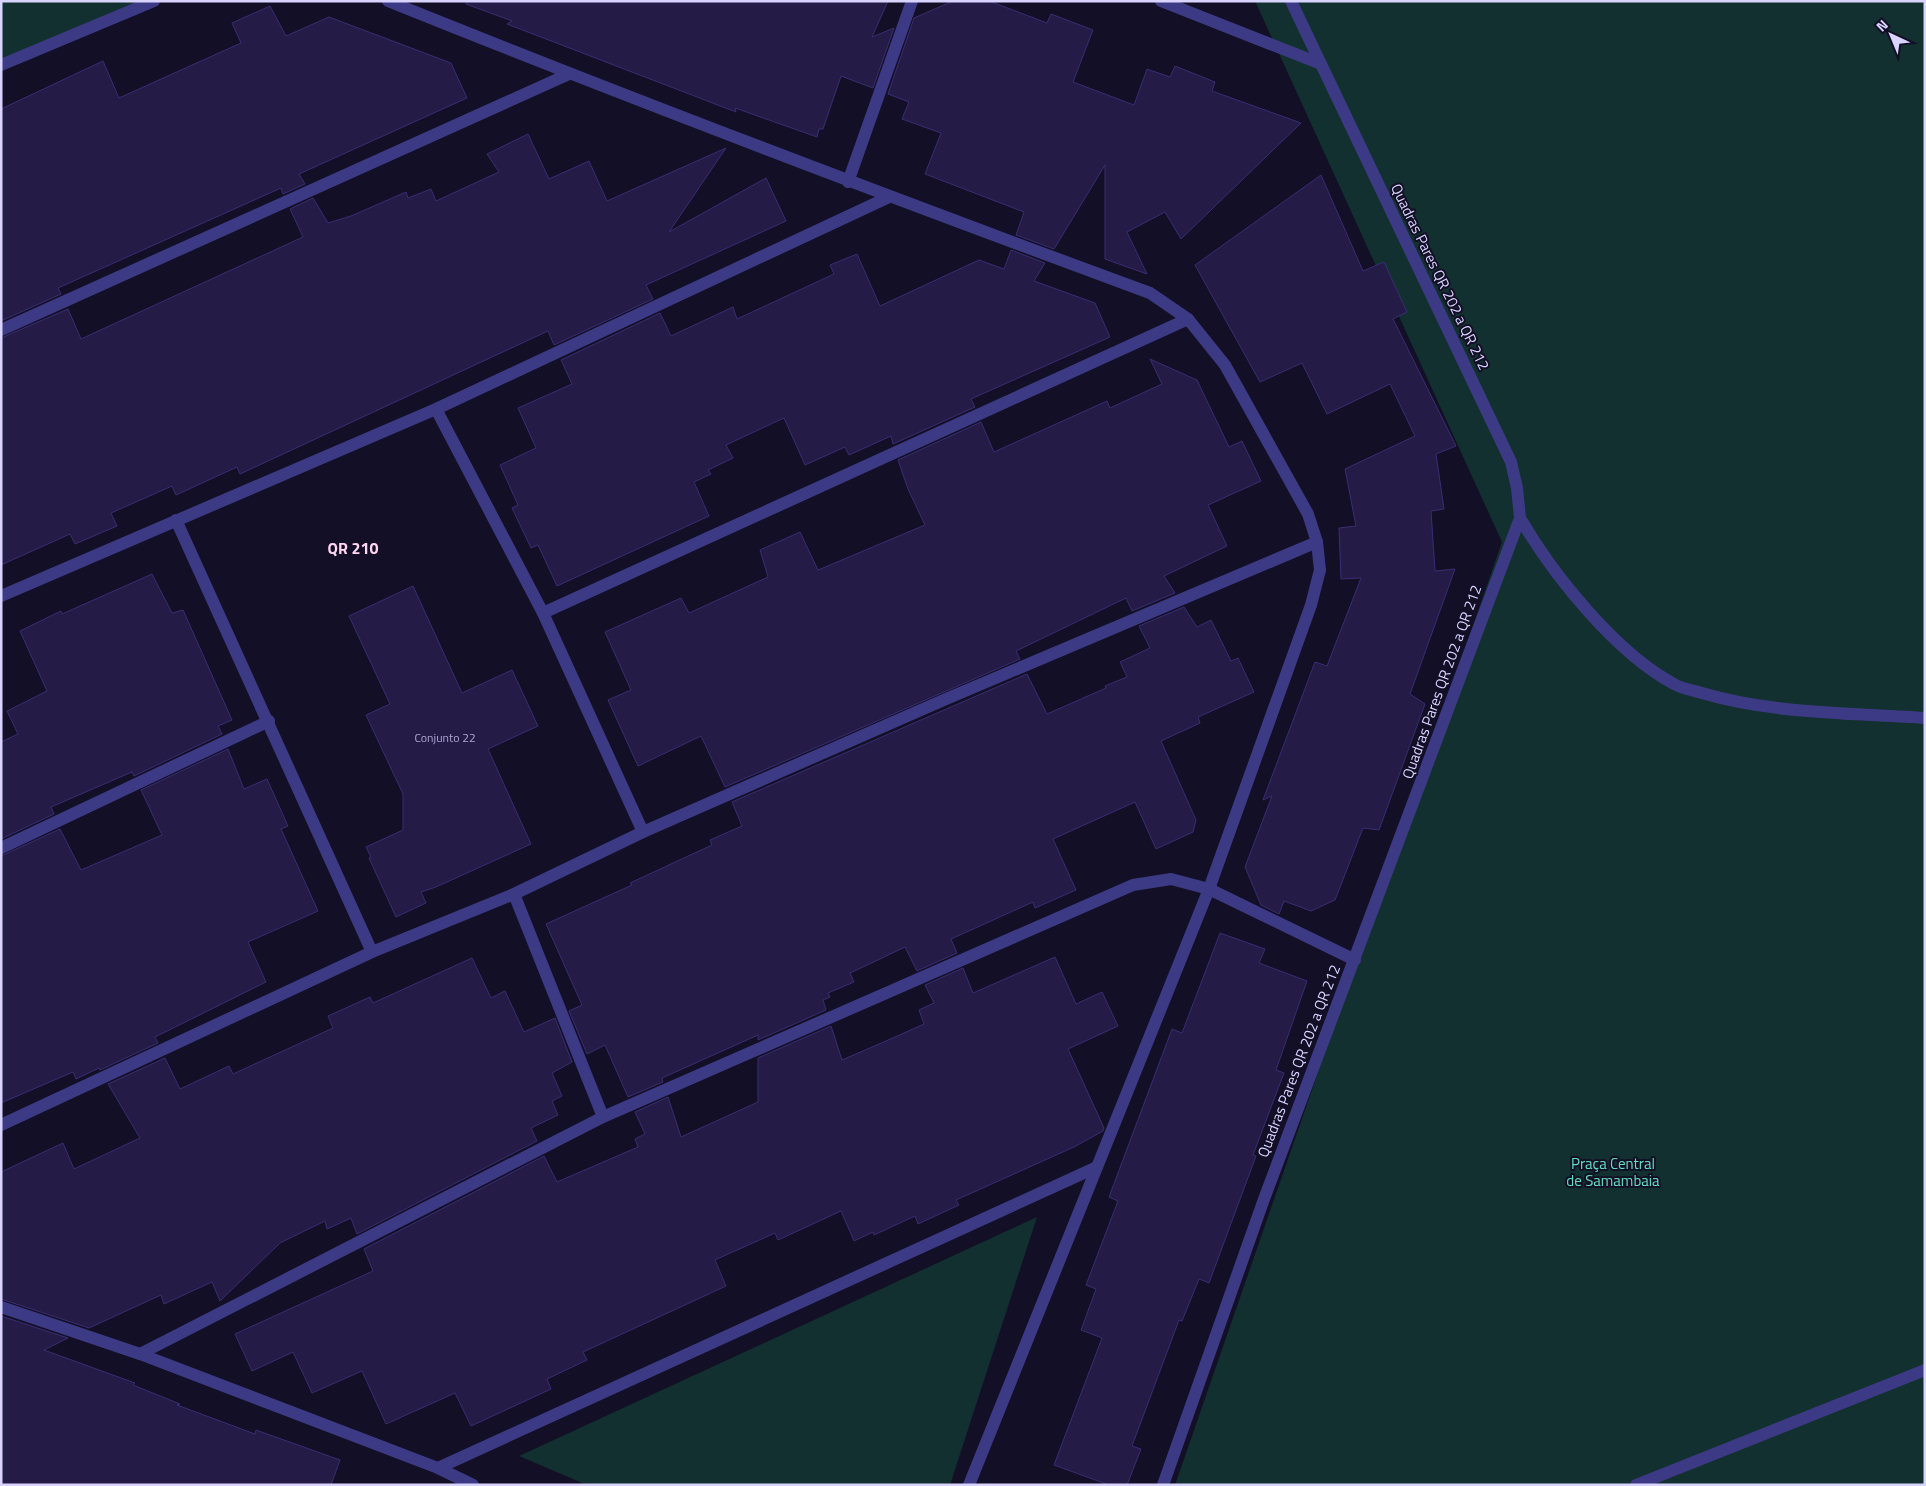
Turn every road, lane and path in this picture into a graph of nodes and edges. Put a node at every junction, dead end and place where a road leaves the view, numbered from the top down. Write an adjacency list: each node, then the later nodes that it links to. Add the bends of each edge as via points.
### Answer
1 (154, 1): 7 (street)
2 (388, 1): 8 (street)
3 (912, 1): 9 (street)
4 (1161, 1): 6 (street)
5 (1291, 1): 6 (street, Quadras Pares QR 202 a QR 212)
6 (1320, 64): 14 (street, Quadras Pares QR 202 a QR 212, via 1511,462)
7 (1, 65)
8 (569, 74): 9 (street); 12 (street)
9 (848, 182): 10 (street)
10 (889, 197): 11 (street, via 1150,293); 13 (street)
11 (1188, 319): 16 (street, via 1225,366 1308,514); 18 (street)
12 (1, 330)
13 (436, 410): 15 (street); 18 (street)
14 (1520, 518): 19 (street, via 1579,601 1635,658 1675,685 1733,702); 26 (street, Quadras Pares QR 202 a QR 212)
15 (176, 520): 17 (street); 20 (street)
16 (1317, 542): 21 (street); 23 (street, via 1320,570 1311,605)
17 (1, 596)
18 (542, 614): 21 (street)
19 (1925, 718)
20 (269, 721): 22 (street); 25 (street)
21 (643, 832): 24 (street)
22 (1, 848)
23 (1209, 889): 26 (street); 27 (street, via 1171,879 1133,886); 29 (street)
24 (514, 894): 25 (street); 27 (street)
25 (372, 952): 28 (street)
26 (1355, 960): 36 (street, Quadras Pares QR 202 a QR 212, via 1264,1199)
27 (603, 1117): 31 (street)
28 (1, 1125)
29 (1097, 1166): 33 (street); 35 (street)
30 (1, 1307): 31 (street)
31 (140, 1354): 33 (street)
32 (1925, 1370): 37 (street)
33 (438, 1468): 34 (street)
34 (473, 1485)
35 (969, 1485)
36 (1163, 1485)
37 (1636, 1485)

